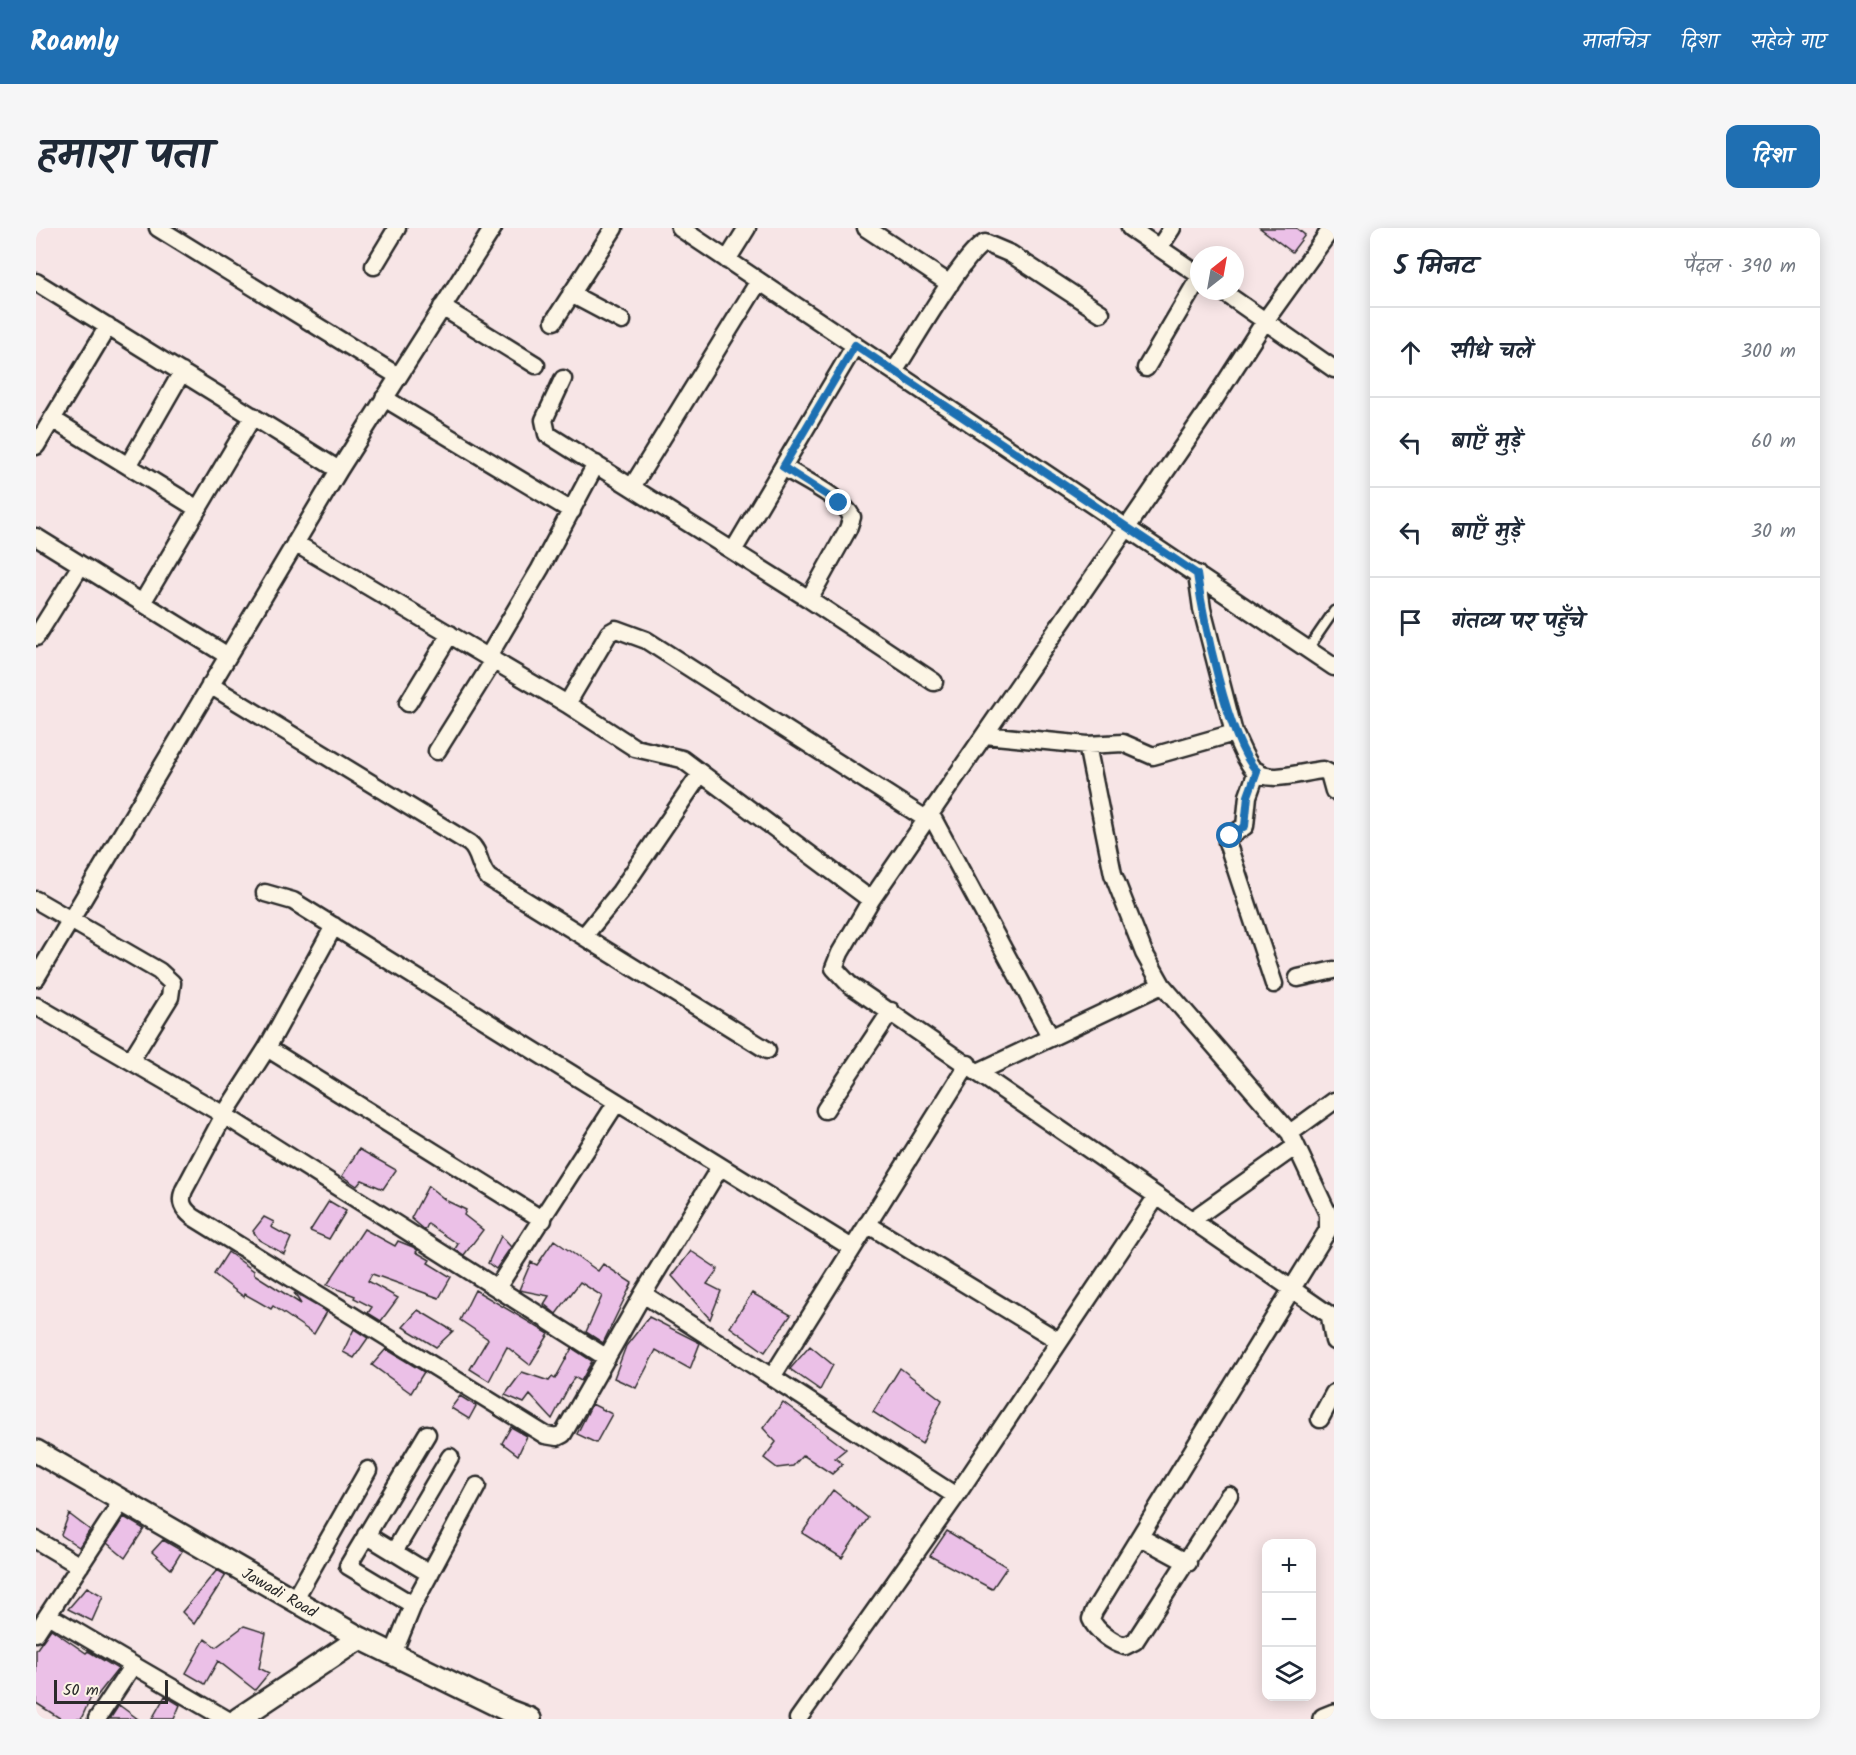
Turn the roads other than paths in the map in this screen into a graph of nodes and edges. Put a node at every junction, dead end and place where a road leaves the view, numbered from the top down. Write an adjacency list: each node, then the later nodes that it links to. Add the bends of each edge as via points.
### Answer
1 (158, 228): 33 (street)
2 (397, 228): 13 (street)
3 (493, 228): 21 (street)
4 (614, 228): 19 (street)
5 (680, 228): 12 (street)
6 (747, 228): 12 (street)
7 (866, 228): 17 (street)
8 (1130, 228): 11 (street)
9 (1172, 228): 11 (street)
10 (1332, 228): 25 (street)
11 (1159, 248): 14 (street)
12 (727, 260): 15 (street)
13 (374, 266)
14 (1190, 270)
15 (759, 281): 27 (street); 43 (street)
16 (36, 282): 26 (street)
17 (950, 284): 22 (street, via 976,248 985,243 1011,254); 31 (street)
18 (1190, 292): 29 (street)
19 (572, 294): 23 (street); 24 (street)
20 (1235, 300): 25 (street)
21 (442, 307): 28 (street); 33 (street)
22 (1101, 313)
23 (554, 321)
24 (622, 321)
25 (1265, 321): 30 (street); 46 (street)
26 (108, 326): 32 (street); 37 (street)
27 (855, 345): 31 (street); 41 (street)
28 (536, 365)
29 (1146, 368)
30 (1334, 369)
31 (895, 370): 46 (street)
32 (182, 372): 36 (street); 40 (street)
33 (398, 376): 35 (street)
34 (563, 379): 39 (street, via 544,427 547,434)
35 (384, 398): 42 (street); 45 (street)
36 (253, 416): 42 (street); 44 (street)
37 (52, 419): 38 (street); 40 (street)
38 (36, 446)
39 (596, 465): 43 (street); 45 (street)
40 (128, 466): 44 (street)
41 (783, 467): 49 (street); 52 (street, via 839,503 852,517)
42 (339, 470): 48 (street)
43 (632, 487): 49 (street)
44 (198, 509): 53 (street)
45 (572, 511): 59 (street)
46 (1126, 526): 51 (street); 66 (street)
47 (36, 537): 50 (street)
48 (295, 543): 55 (street); 58 (street)
49 (733, 551): 52 (street)
50 (81, 565): 53 (street); 56 (street)
51 (1197, 574): 57 (street); 65 (street, via 1202,609)
52 (809, 599): 61 (street)
53 (142, 603): 58 (street)
54 (1334, 611): 57 (lane)
55 (450, 634): 59 (street); 63 (street)
56 (36, 637)
57 (1308, 649): 60 (street)
58 (228, 656): 62 (street)
59 (491, 659): 64 (street); 68 (street)
60 (1334, 667)
61 (934, 682)
62 (210, 685): 76 (street); 78 (street, via 469,843 489,878)
63 (408, 703)
64 (567, 704): 70 (street, via 635,748 677,756); 72 (street, via 609,633 621,629 646,640)
65 (1234, 733): 67 (street, via 1157,755 1123,743); 69 (street)
66 (985, 735): 67 (street); 72 (street)
67 (1087, 745): 82 (street, via 1113,873 1144,954)
68 (437, 751)
69 (1257, 771): 71 (street, via 1272,776 1323,770 1329,773); 83 (street, via 1248,796 1245,826 1227,842)
70 (701, 773): 75 (street); 78 (street, via 620,892)
71 (1334, 791)
72 (928, 816): 75 (street); 86 (street)
73 (266, 893): 77 (street, via 293,901)
74 (36, 900): 76 (street)
75 (870, 900): 85 (street, via 834,968 849,984)
76 (71, 921): 80 (street); 89 (street, via 172,983 170,997)
77 (334, 926): 87 (street); 92 (street)
78 (584, 936): 88 (street)
79 (1334, 970): 81 (street)
80 (36, 978)
81 (1298, 978)
82 (1162, 984): 86 (street); 95 (street)
83 (1274, 984)
84 (36, 1006): 89 (street)
85 (891, 1011): 90 (street); 93 (street)
86 (1050, 1036): 90 (street)
87 (267, 1048): 94 (street); 98 (street)
88 (766, 1050)
89 (131, 1060): 94 (street)
90 (973, 1068): 97 (street); 100 (street)
91 (1334, 1101): 95 (street)
92 (617, 1102): 96 (street); 98 (street)
93 (825, 1110)
94 (224, 1115): 102 (street); 108 (street, via 181,1195 183,1208 193,1217 545,1435 563,1434)
95 (1293, 1140): 99 (street); 103 (street, via 1329,1223)
96 (720, 1167): 101 (street); 104 (street)
97 (1157, 1196): 99 (street); 106 (street)
98 (543, 1220): 102 (street)
99 (1192, 1220): 103 (street)
100 (867, 1224): 101 (street); 106 (street)
101 (852, 1248): 109 (street)
102 (497, 1288): 108 (street)
103 (1293, 1290): 105 (street); 121 (street)
104 (643, 1294): 108 (street); 109 (street)
105 (1332, 1318): 107 (street)
106 (1059, 1341): 117 (street)
107 (1334, 1341)
108 (607, 1358)
109 (772, 1377): 117 (street)
110 (1334, 1393): 111 (street)
111 (1320, 1419)
112 (427, 1434): 120 (street)
113 (36, 1451): 119 (street, Jawadi Road)
114 (450, 1457): 123 (street)
115 (368, 1470): 127 (street)
116 (477, 1486): 126 (street)
117 (956, 1496): 139 (street)
118 (1229, 1496): 124 (street)
119 (122, 1501): 125 (street); 127 (street, Jawadi Road)
120 (366, 1535): 123 (street); 128 (street, via 348,1566)
121 (1140, 1537): 124 (street); 124 (street, via 1091,1619 1118,1644 1125,1646 1135,1641)
122 (36, 1540): 125 (street)
123 (394, 1552): 126 (street)
124 (1188, 1563)
125 (80, 1566): 129 (street)
126 (430, 1574): 128 (street)
127 (294, 1600): 131 (street, Jawadi Road)
128 (414, 1605): 132 (street)
129 (48, 1615): 130 (street); 133 (street)
130 (36, 1633)
131 (360, 1638): 132 (street, Jawadi Road); 137 (street)
132 (393, 1654): 134 (street, Jawadi Road)
133 (133, 1665): 135 (street); 136 (street)
134 (507, 1715): 138 (street, Jawadi Road)
135 (97, 1719)
136 (226, 1719)
137 (238, 1719)
138 (530, 1719)
139 (798, 1719)

